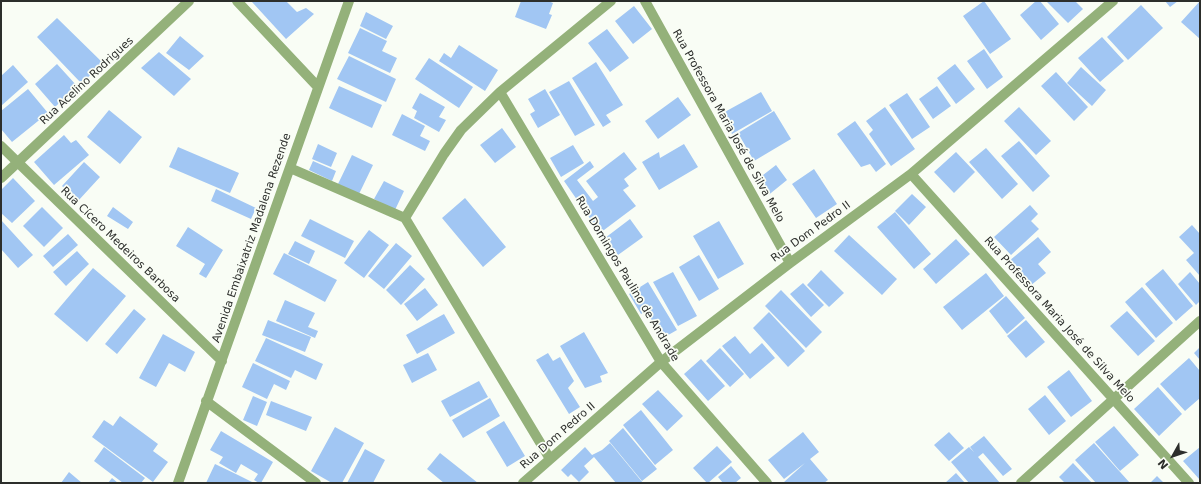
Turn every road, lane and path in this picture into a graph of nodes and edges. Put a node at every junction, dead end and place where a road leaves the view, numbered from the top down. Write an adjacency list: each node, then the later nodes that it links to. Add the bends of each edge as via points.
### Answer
1 (189, 1): 10 (street, Rua Acelino Rodrigues)
2 (237, 1): 7 (street)
3 (349, 1): 7 (street, Avenida Embaixatriz Madalena Rezende)
4 (610, 1): 8 (street)
5 (645, 1): 15 (street, Rua Professora Maria José de Silva Melo)
6 (1113, 1): 12 (street, Rua Dom Pedro II)
7 (318, 87): 11 (street, Avenida Embaixatriz Madalena Rezende)
8 (500, 92): 14 (street, via 460,130); 18 (street, Rua Domingos Paulino de Andrade)
9 (1, 146): 10 (street, Rua Cícero Medeiros Barbosa)
10 (18, 163): 13 (street, Rua Acelino Rodrigues); 17 (street, Rua Cícero Medeiros Barbosa)
11 (290, 168): 14 (street); 17 (street, Avenida Embaixatriz Madalena Rezende)
12 (911, 174): 15 (street, Rua Dom Pedro II); 19 (street, Rua Professora Maria José de Silva Melo)
13 (1, 178)
14 (405, 218): 21 (street)
15 (790, 262): 18 (street, Rua Dom Pedro II)
16 (1200, 321): 19 (street)
17 (222, 361): 20 (street, Avenida Embaixatriz Madalena Rezende)
18 (661, 362): 21 (street, Rua Dom Pedro II); 25 (street, Rua Domingos Paulino de Andrade)
19 (1113, 399): 26 (street); 27 (street, Rua Professora Maria José de Silva Melo)
20 (206, 401): 22 (street, Avenida Embaixatriz Madalena Rezende); 23 (street)
21 (550, 459): 24 (street, Rua Dom Pedro II)
22 (178, 483)
23 (316, 483)
24 (523, 483)
25 (767, 483)
26 (1021, 483)
27 (1189, 483)

